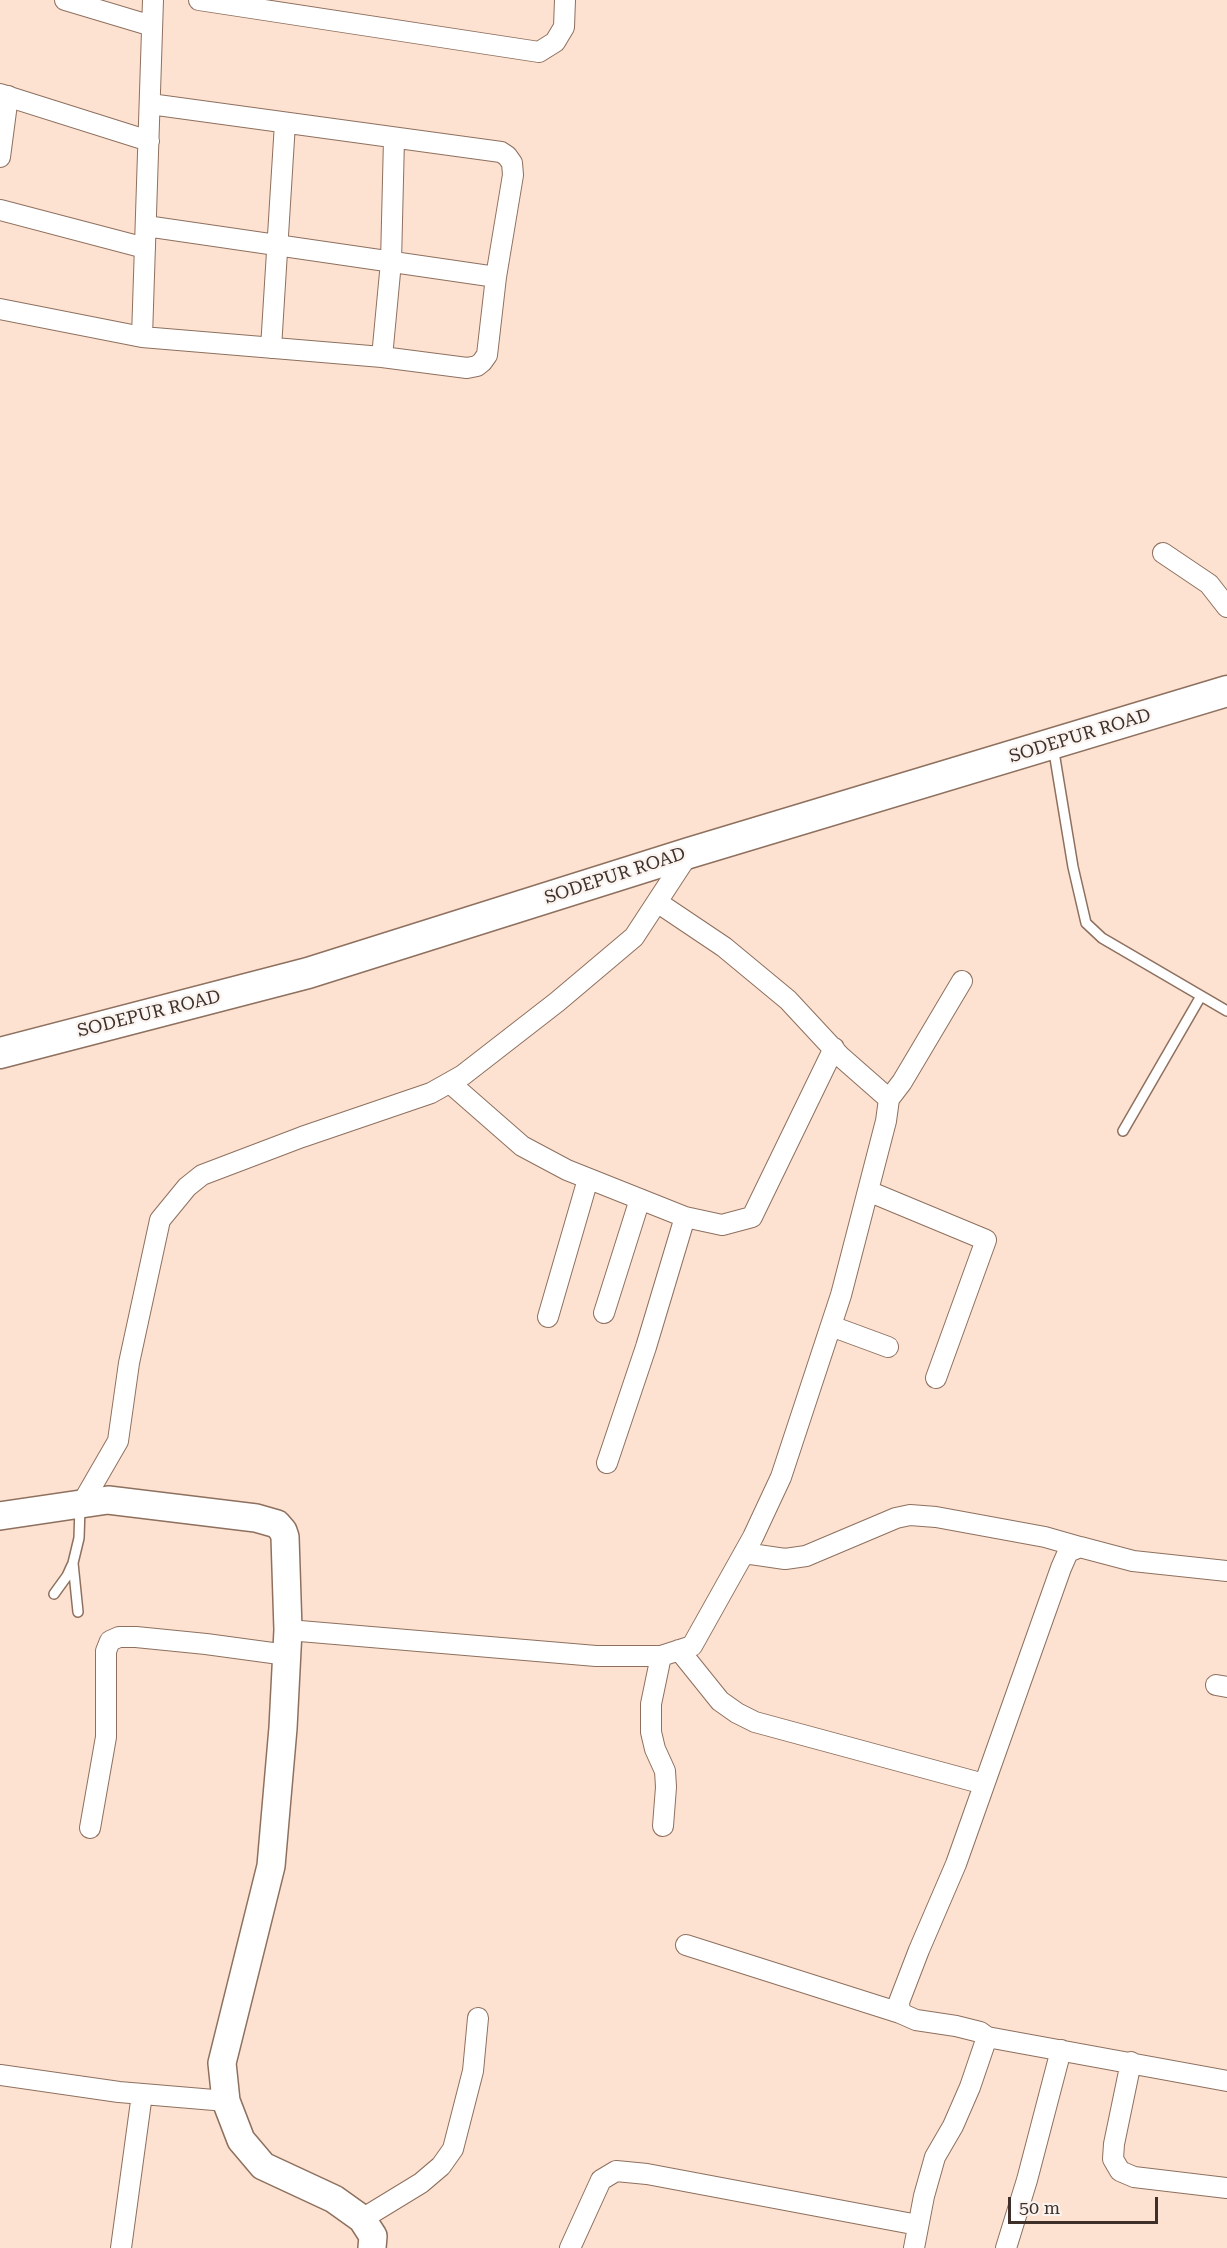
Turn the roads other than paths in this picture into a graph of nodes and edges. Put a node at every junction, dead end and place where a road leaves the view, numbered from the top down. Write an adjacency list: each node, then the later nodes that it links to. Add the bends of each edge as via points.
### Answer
1 (65, 0): 5 (street)
2 (153, 0): 5 (street)
3 (199, 0): 4 (street, via 539,52 555,42 564,27)
4 (566, 0)
5 (152, 26): 7 (street)
6 (4, 95): 10 (street); 11 (street)
7 (150, 104): 8 (street); 10 (street)
8 (285, 123): 9 (street); 14 (street)
9 (394, 139): 16 (street); 17 (street, via 501,152 507,156 513,175)
10 (149, 141): 13 (street)
11 (0, 157)
12 (0, 210): 15 (street)
13 (146, 226): 14 (street); 15 (street)
14 (277, 245): 16 (street); 20 (street)
15 (145, 248): 19 (street)
16 (391, 262): 17 (street); 21 (street)
17 (496, 277): 21 (street, via 487,355 477,366)
18 (0, 309): 19 (street)
19 (142, 337): 20 (street)
20 (271, 348): 21 (street)
21 (382, 357)
22 (1163, 553): 23 (street, via 1209,584)
23 (1227, 606)
24 (1227, 691): 25 (main road, SODEPUR ROAD)
25 (1053, 744): 26 (main road, SODEPUR ROAD); 29 (lane, via 1086,923 1102,938)
26 (689, 853): 27 (street); 32 (main road, SODEPUR ROAD, via 308,973)
27 (657, 902): 31 (street, via 724,947 788,1000); 33 (street, via 634,937)
28 (962, 981): 34 (street)
29 (1202, 996): 30 (lane); 35 (lane)
30 (1227, 1011)
31 (834, 1048): 34 (street); 39 (street, via 752,1217 722,1225)
32 (0, 1053)
33 (450, 1083): 36 (street, via 522,1146); 46 (street, via 202,1175 176,1199 160,1220 129,1364 118,1441)
34 (890, 1099): 37 (street)
35 (1123, 1131)
36 (588, 1179): 38 (street); 41 (street)
37 (868, 1191): 42 (street); 44 (street, via 986,1240)
38 (640, 1199): 39 (street); 40 (street)
39 (685, 1217): 45 (street)
40 (604, 1313)
41 (548, 1317)
42 (831, 1326): 43 (street); 49 (street, via 781,1477)
43 (888, 1347)
44 (936, 1378)
45 (607, 1463)
46 (81, 1505): 47 (street); 50 (lane); 54 (street, via 108,1500 277,1524 285,1537)
47 (0, 1516)
48 (1080, 1547): 49 (street, via 1034,1535 910,1515 806,1556 785,1559); 51 (street, via 1133,1561); 56 (street, via 1068,1552 1053,1587)
49 (744, 1553): 55 (street, via 692,1646)
50 (73, 1563): 52 (lane); 53 (lane)
51 (1227, 1571)
52 (54, 1594)
53 (78, 1612)
54 (288, 1642): 55 (street, via 596,1656); 58 (street, via 206,1644 136,1637 110,1641 106,1651 106,1737); 68 (street, via 271,1866 222,2063)
55 (670, 1653): 56 (street, via 720,1701 755,1722); 57 (street, via 651,1704 651,1732 665,1771)
56 (984, 1784): 60 (street, via 899,2002)
57 (663, 1826)
58 (90, 1828)
59 (686, 1945): 60 (street)
60 (900, 2013): 62 (street)
61 (478, 2018): 70 (street, via 474,2071 453,2149 422,2183)
62 (987, 2037): 63 (street); 71 (street, via 970,2087 936,2157)
63 (1061, 2050): 64 (street); 76 (street)
64 (1131, 2062): 66 (street); 69 (street, via 1114,2144 1113,2160 1119,2171 1134,2177)
65 (0, 2075): 67 (street)
66 (1227, 2080)
67 (142, 2094): 68 (street); 72 (street)
68 (226, 2101): 70 (street, via 241,2140 263,2166 334,2199)
69 (1227, 2188)
70 (362, 2219): 73 (street, via 373,2236)
71 (918, 2225): 74 (street, via 616,2171 601,2180); 75 (street)
72 (121, 2248)
73 (372, 2248)
74 (570, 2248)
75 (914, 2248)
76 (1006, 2248)

